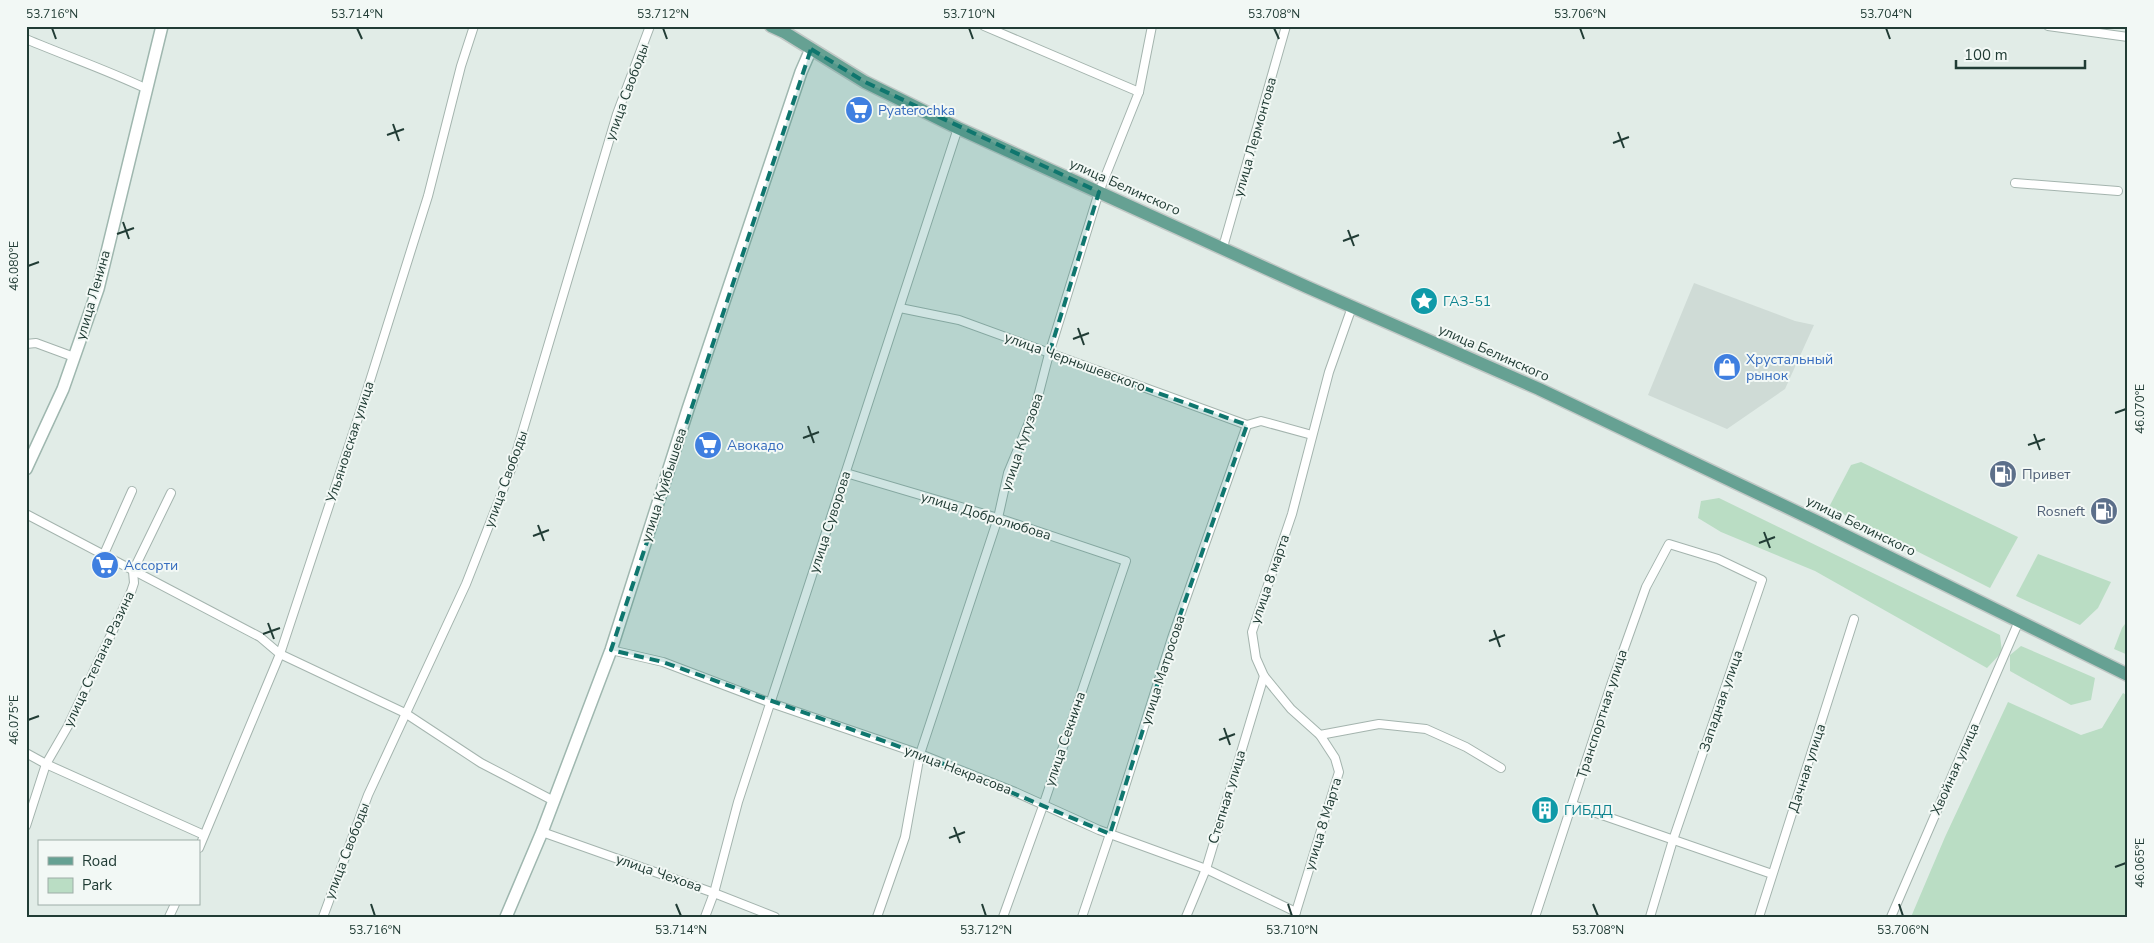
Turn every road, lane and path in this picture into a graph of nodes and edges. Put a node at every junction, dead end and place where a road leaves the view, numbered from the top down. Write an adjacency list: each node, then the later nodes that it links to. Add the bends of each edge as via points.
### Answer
1 (162, 26): 12 (main road, улица Ленина)
2 (474, 26): 39 (street, Ульяновская улица, via 425,205)
3 (650, 26): 43 (street, улица Свободы, via 617,114 512,467 466,584)
4 (771, 26): 11 (main road, улица Белинского)
5 (984, 26): 13 (street)
6 (1152, 26): 13 (street, улица Кутузова)
7 (1286, 26): 18 (street, улица Лермонтова)
8 (2048, 26): 9 (street)
9 (2128, 37)
10 (26, 39): 12 (street)
11 (811, 49): 14 (main road, улица Белинского, via 865,82); 38 (main road, улица Куйбышева, via 691,400)
12 (147, 89): 23 (main road, улица Ленина, via 98,289)
13 (1138, 92): 17 (street, улица Кутузова)
14 (958, 128): 17 (main road, улица Белинского); 20 (street, улица Суворова)
15 (2015, 183): 16 (street)
16 (2118, 191)
17 (1099, 192): 18 (main road, улица Белинского); 22 (street, улица Кутузова)
18 (1223, 247): 19 (main road, улица Белинского)
19 (1352, 307): 25 (street, улица 8 марта, via 1329,372); 37 (main road, улица Белинского, via 1539,389 1820,522)
20 (900, 308): 22 (street, улица Чернышевского, via 958,320); 27 (street, улица Суворова)
21 (26, 344): 23 (street, via 36,344)
22 (1049, 354): 24 (street, улица Чернышевского); 31 (street, улица Кутузова, via 1035,408 1008,472)
23 (74, 357): 26 (main road, улица Ленина)
24 (1247, 425): 25 (street, via 1261,421); 54 (street, улица Матросова, via 1172,638)
25 (1312, 436): 41 (street, улица 8 марта, via 1292,514 1252,632 1256,658)
26 (26, 469)
27 (846, 473): 31 (street, улица Добролюбова); 42 (street, улица Суворова)
28 (132, 491): 33 (street)
29 (171, 493): 35 (street, улица Степана Разина)
30 (26, 514): 33 (street)
31 (998, 518): 34 (street, улица Добролюбова); 46 (street, улица Кутузова)
32 (1669, 544): 50 (street, Транспортная улица, via 1646,587); 56 (street, Западная улица, via 1718,559 1762,580)
33 (104, 554): 35 (street)
34 (1126, 561): 51 (street, улица Секнина)
35 (133, 571): 39 (street, via 260,637); 47 (street, улица Степана Разина, via 131,592 68,726)
36 (1854, 619): 59 (street, Дачная улица)
37 (2019, 621): 40 (main road, улица Белинского); 73 (street, Хвойная улица)
38 (611, 650): 42 (street, улица Некрасова, via 663,662); 49 (main road, улица Куйбышева)
39 (280, 654): 43 (street); 55 (street, Ульяновская улица)
40 (2128, 675)
41 (1264, 676): 44 (street, улица 8 марта, via 1291,709); 58 (street, Степная улица)
42 (771, 703): 46 (street, улица Некрасова); 60 (street, улица Суворова, via 738,802)
43 (405, 713): 49 (street, via 482,763); 62 (street, улица Свободы, via 368,795)
44 (1320, 735): 48 (street, via 1379,724 1426,729 1466,746); 61 (street, улица 8 Марта, via 1335,758 1339,772)
45 (26, 753): 47 (street)
46 (920, 754): 51 (street, улица Некрасова); 66 (street, улица Кутузова, via 905,837)
47 (46, 764): 52 (street, улица Степана Разина); 55 (street)
48 (1501, 768)
49 (552, 800): 53 (main road, улица Куйбышева)
50 (1573, 805): 56 (street); 70 (street, Транспортная улица)
51 (1043, 806): 54 (street, улица Некрасова); 67 (street, улица Секнина)
52 (26, 826)
53 (542, 832): 60 (street, улица Чехова); 63 (main road, улица Куйбышева)
54 (1110, 834): 58 (street, улица Некрасова); 68 (street, улица Матросова)
55 (204, 835): 57 (street, Ульяновская улица)
56 (1673, 840): 59 (street); 71 (street, Западная улица)
57 (200, 845)
58 (1206, 869): 61 (street, улица Некрасова); 69 (street, Степная улица)
59 (1772, 874): 72 (street, Дачная улица)
60 (714, 893): 64 (street, улица Суворова); 65 (street, улица Чехова)
61 (1295, 914)
62 (323, 917)
63 (506, 917)
64 (705, 917)
65 (775, 917)
66 (877, 917)
67 (1002, 917)
68 (1082, 917)
69 (1186, 917)
70 (1535, 917)
71 (1650, 917)
72 (1759, 917)
73 (1890, 917)

